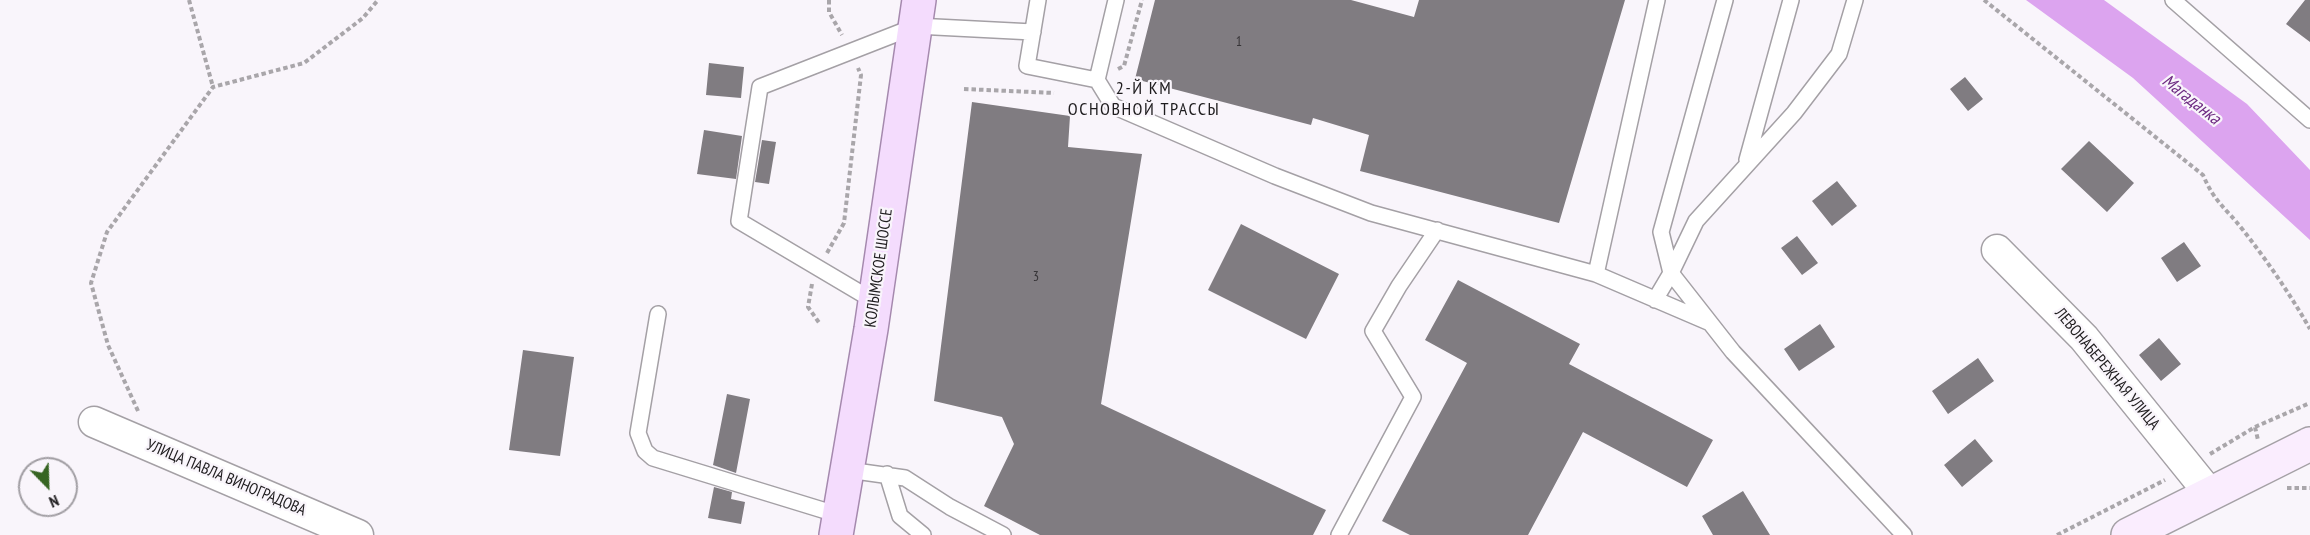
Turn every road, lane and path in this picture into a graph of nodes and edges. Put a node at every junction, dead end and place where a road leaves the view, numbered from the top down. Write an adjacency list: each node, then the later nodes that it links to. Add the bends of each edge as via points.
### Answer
1 (189, 0): 16 (path)
2 (378, 0): 16 (path, via 363,18 304,63)
3 (829, 0): 14 (path, via 829,12)
4 (1038, 0): 13 (lane)
5 (1116, 0): 15 (lane)
6 (1657, 0): 23 (lane)
7 (1725, 0): 22 (lane, via 1661,232)
8 (1791, 0): 18 (lane)
9 (1855, 0): 18 (lane, via 1839,54 1794,113)
10 (1984, 0): 29 (path, via 2203,175 2212,197 2289,291)
11 (2173, 0): 17 (lane)
12 (918, 13): 13 (lane); 14 (lane); 25 (main road, КОЛЫМСКОЕ ШОССЕ)
13 (1032, 32): 15 (lane, via 1027,66)
14 (851, 51): 21 (path, via 861,75 844,223); 21 (lane, via 760,87 739,221)
15 (1097, 80): 19 (lane, via 1113,106 1275,176)
16 (213, 87): 34 (path, via 107,232 91,283 108,345)
17 (2310, 120)
18 (1746, 163): 22 (lane, via 1696,221)
19 (1437, 230): 23 (lane); 42 (lane, via 1373,331 1413,397)
20 (1997, 250): 37 (street, ЛЕВОНАБЕРЕЖНАЯ УЛИЦА, via 2084,338)
21 (819, 268): 25 (lane); 28 (path, via 808,308)
22 (1671, 273): 24 (lane); 27 (lane)
23 (1596, 274): 24 (lane)
24 (1655, 300): 27 (lane)
25 (874, 301): 35 (main road, КОЛЫМСКОЕ ШОССЕ)
26 (658, 314): 38 (lane, via 638,433 645,451 653,458)
27 (1708, 322): 43 (lane)
28 (820, 324)
29 (2310, 329)
30 (2310, 403): 32 (path)
31 (94, 422): 34 (street, УЛИЦА ПАВЛА ВИНОГРАДОВА)
32 (2254, 427)
33 (2310, 444): 37 (main road)
34 (154, 447): 39 (street, УЛИЦА ПАВЛА ВИНОГРАДОВА)
35 (848, 470): 36 (lane); 38 (main road, КОЛЫМСКОЕ ШОССЕ)
36 (887, 474): 40 (lane, via 900,516); 41 (lane, via 905,478)
37 (2210, 494): 44 (main road)
38 (837, 525)
39 (358, 535)
40 (923, 535)
41 (1003, 535)
42 (1339, 535)
43 (1904, 535)
44 (2128, 535)

